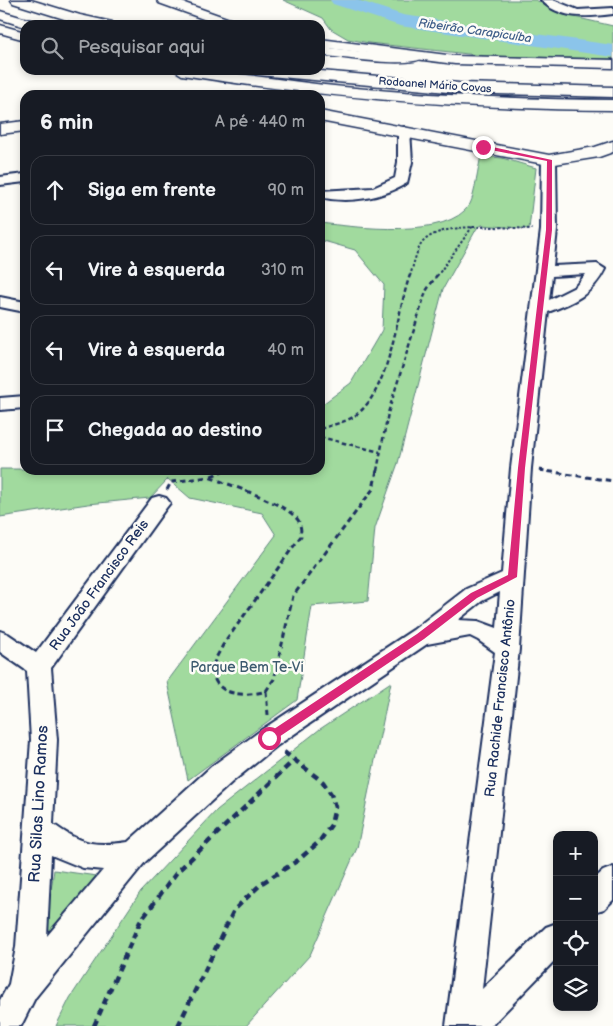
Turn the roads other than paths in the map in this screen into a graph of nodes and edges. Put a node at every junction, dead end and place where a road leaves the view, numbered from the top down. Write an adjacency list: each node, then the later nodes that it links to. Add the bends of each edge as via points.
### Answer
1 (18, 0): 6 (main road)
2 (164, 0): 7 (main road)
3 (546, 0): 4 (street, via 576,14)
4 (613, 11)
5 (0, 15): 8 (main road)
6 (83, 20)
7 (219, 20)
8 (20, 21)
9 (0, 29): 10 (main road)
10 (20, 35)
11 (325, 44): 13 (main road)
12 (325, 52): 13 (main road)
13 (416, 57): 15 (main road)
14 (325, 60): 16 (main road, Rodoanel Mário Covas)
15 (613, 64)
16 (613, 74)
17 (215, 75): 20 (main road, via 395,96)
18 (314, 75): 19 (main road, Rodoanel Mário Covas, via 459,88)
19 (613, 92)
20 (613, 106)
21 (325, 117): 24 (main road)
22 (20, 127): 23 (main road)
23 (1, 130)
24 (404, 131): 26 (main road); 29 (street, via 402,180 391,188 374,193)
25 (613, 146): 26 (main road, via 599,152)
26 (549, 160): 32 (street, Rua Rachide Francisco Antônio, via 549,230)
27 (20, 179): 28 (street)
28 (0, 181)
29 (325, 194)
30 (613, 258): 31 (street)
31 (596, 269): 32 (street); 35 (street, via 592,282 574,297)
32 (545, 270): 35 (street, Rua Rachide Francisco Antônio)
33 (0, 302): 34 (street)
34 (20, 306)
35 (540, 309): 39 (street, Rua Rachide Francisco Antônio)
36 (20, 402): 37 (street)
37 (0, 404)
38 (159, 503): 43 (street, Rua João Francisco Reis)
39 (512, 577): 40 (street, via 474,596); 42 (street, Rua Rachide Francisco Antônio)
40 (421, 636): 42 (street, via 476,627); 45 (street, via 261,744 222,774)
41 (0, 640): 43 (street)
42 (507, 649): 51 (street, Rua Rachide Francisco Antônio)
43 (39, 667): 44 (street, Rua Silas Lino Ramos, via 44,740)
44 (38, 829): 45 (street, via 59,846 87,858 105,859); 49 (street, Rua Silas Lino Ramos, via 32,947)
45 (135, 853): 49 (street)
46 (613, 880): 47 (street)
47 (598, 895)
48 (553, 940): 52 (street)
49 (24, 987): 50 (street)
50 (4, 1026)
51 (462, 1026)
52 (468, 1026)

